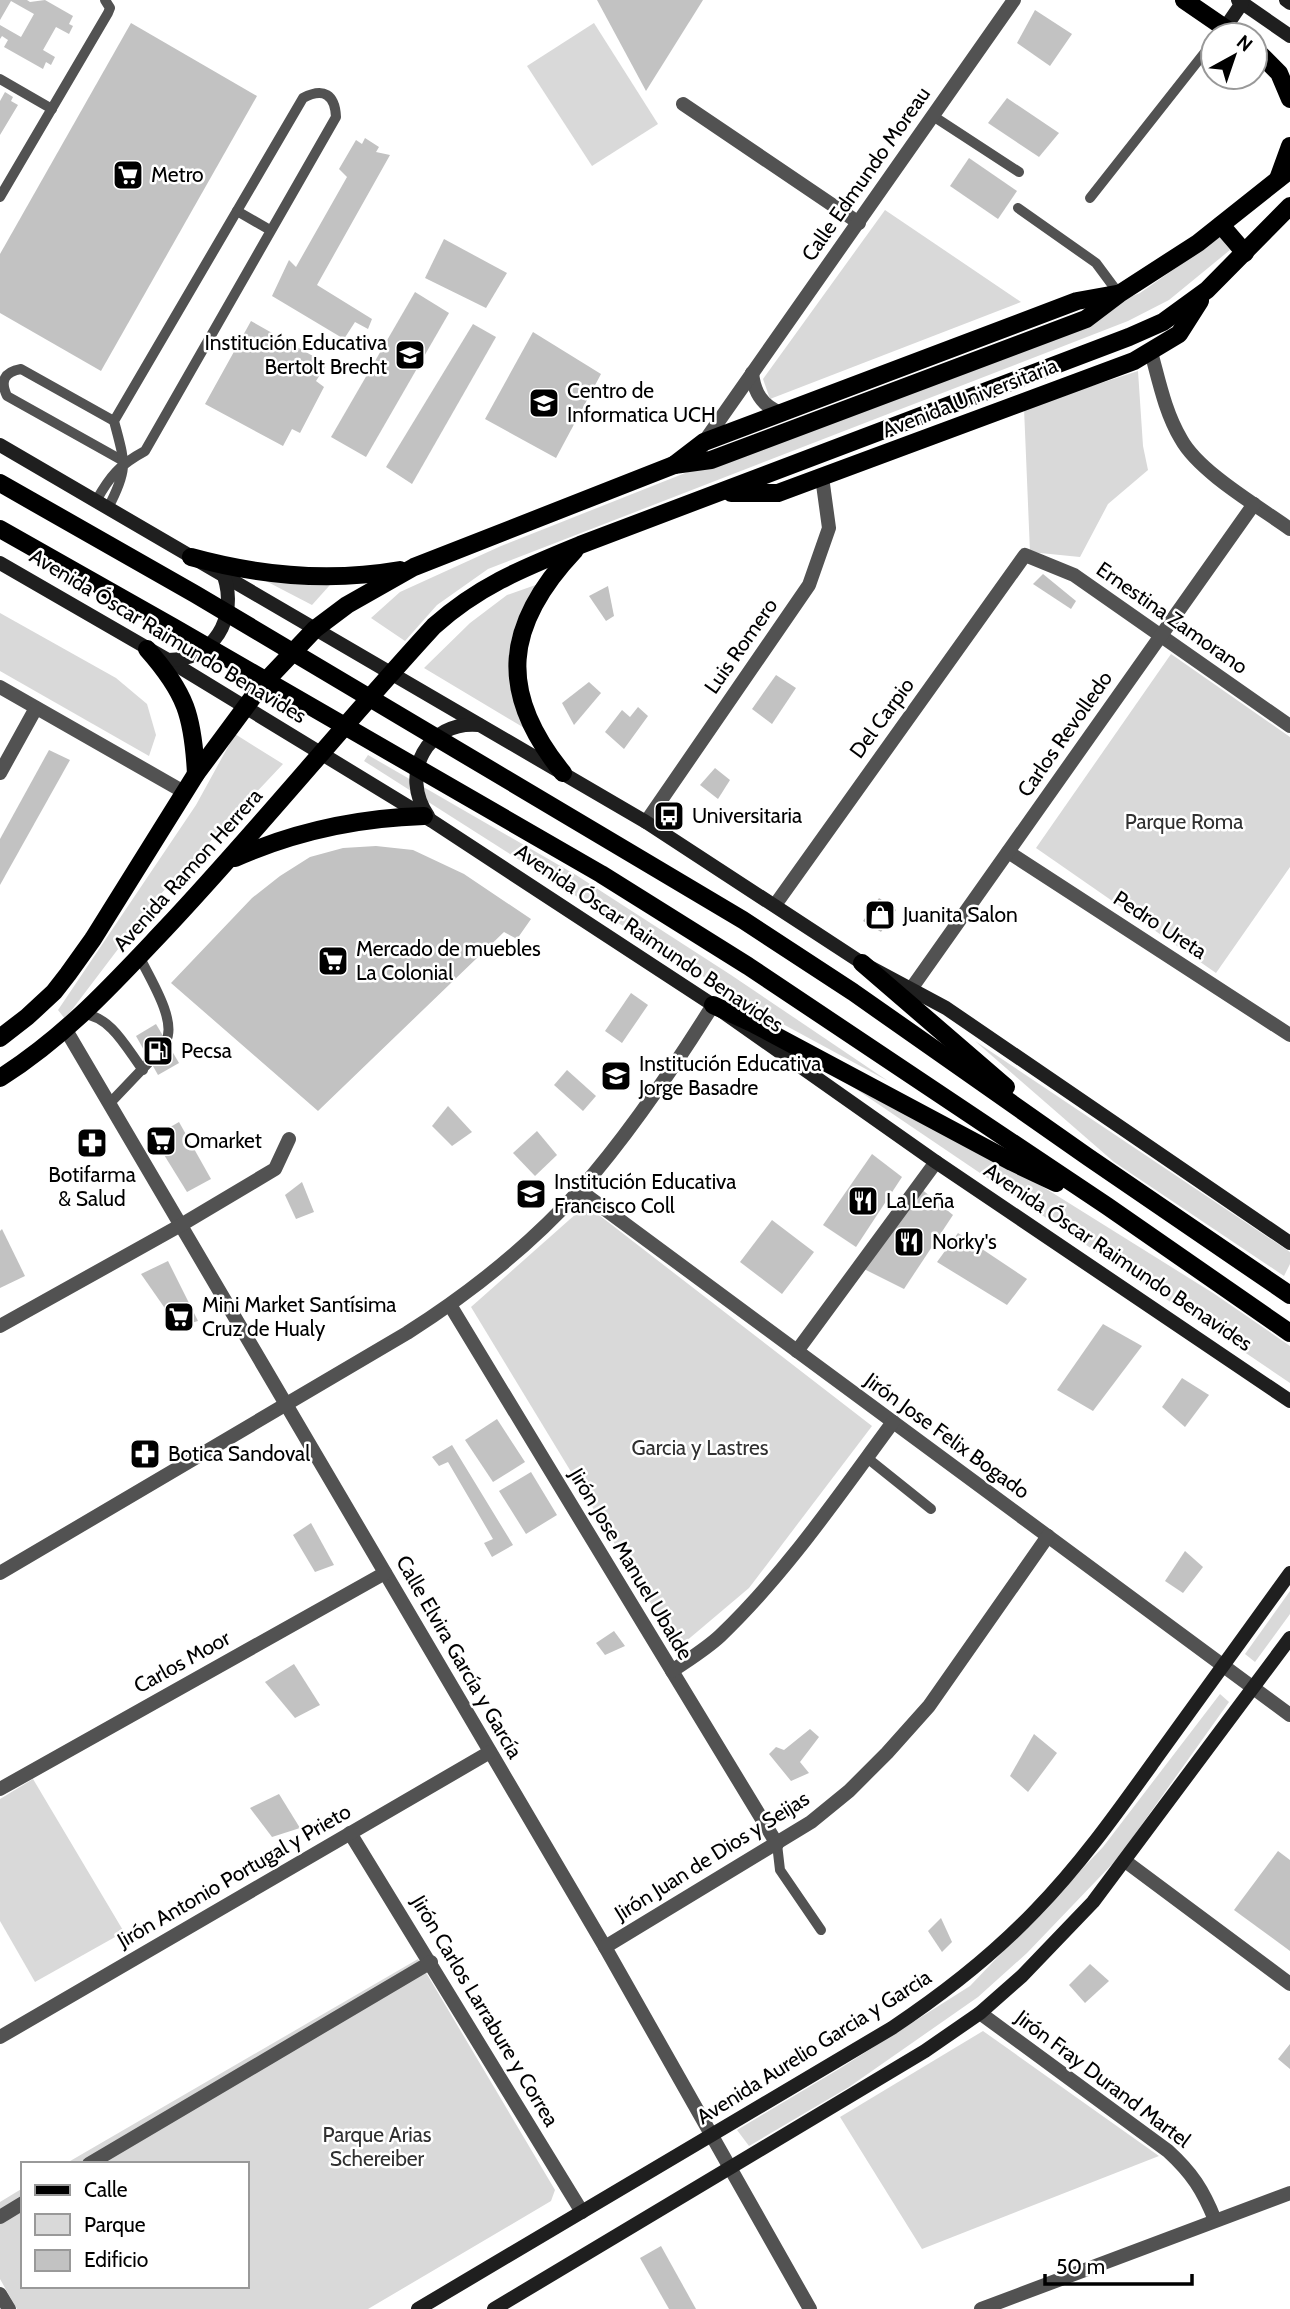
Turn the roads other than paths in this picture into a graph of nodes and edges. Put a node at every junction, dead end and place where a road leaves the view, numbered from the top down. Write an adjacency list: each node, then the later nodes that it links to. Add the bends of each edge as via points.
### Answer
1 (105, 0): 13 (lane, via 108,13)
2 (1014, 0): 14 (street, Calle Edmundo Moreau)
3 (1184, 0): 5 (main road)
4 (1240, 1): 6 (main road); 7 (main road)
5 (1207, 21)
6 (1230, 21)
7 (1290, 36)
8 (1269, 62): 11 (main road, via 1279,72)
9 (1199, 64): 19 (lane)
10 (0, 79): 13 (lane)
11 (1290, 99)
12 (683, 104): 23 (street)
13 (52, 109): 18 (lane)
14 (933, 116): 16 (lane); 23 (street, Calle Edmundo Moreau)
15 (1290, 146): 17 (main road)
16 (1019, 172)
17 (1284, 175): 24 (main road, Avenida Universitaria)
18 (0, 197)
19 (1090, 198)
20 (1290, 206): 26 (main road, Avenida Universitaria)
21 (1018, 208): 28 (lane, via 1096,263)
22 (237, 211): 25 (lane); 25 (lane, via 303,98 326,94 335,104 337,117); 32 (lane)
23 (859, 223): 30 (street, Calle Edmundo Moreau)
24 (1221, 225): 26 (main road); 28 (main road, Avenida Universitaria)
25 (271, 230): 35 (lane, via 145,451)
26 (1245, 253): 27 (main road, Avenida Universitaria)
27 (1207, 290): 29 (main road, Avenida Universitaria, via 1179,334); 39 (main road, Avenida Universitaria, via 1163,322 1129,337)
28 (1119, 294): 31 (main road, Avenida Universitaria, via 1077,302); 36 (main road, Avenida Universitaria, via 1086,319 711,460)
29 (1151, 352): 37 (main road, Avenida Universitaria); 40 (street, via 1182,442 1208,470)
30 (752, 373): 31 (street, via 758,395); 33 (street, Calle Edmundo Moreau)
31 (781, 413): 33 (main road, Avenida Universitaria)
32 (114, 421): 35 (lane); 35 (lane, via 21,369 3,377 7,396)
33 (704, 442): 36 (main road, Avenida Universitaria)
34 (0, 445): 41 (main road)
35 (125, 462): 41 (lane, via 120,485)
36 (674, 465): 48 (main road, Avenida Universitaria)
37 (822, 477): 39 (main road, Avenida Universitaria, via 778,493); 66 (street, Luis Romero, via 829,528 809,585)
38 (0, 483): 82 (main road, via 743,920)
39 (720, 492): 44 (main road, Avenida Universitaria)
40 (1254, 503): 42 (street); 51 (street, Carlos Revolledo)
41 (102, 505): 46 (main road)
42 (1290, 528)
43 (0, 529): 85 (main road, Avenida Óscar Raimundo Benavides, via 601,874 748,965)
44 (580, 545): 54 (main road, Avenida Universitaria, via 474,594 434,626); 63 (main road, via 554,574 531,611 516,662 529,719)
45 (1025, 555): 51 (street, Ernestina Zamorano, via 1074,575); 69 (street, Del Carpio)
46 (191, 557): 48 (main road, via 255,572 306,576); 49 (main road)
47 (0, 564): 52 (main road, Avenida Óscar Raimundo Benavides)
48 (414, 567): 50 (main road, Avenida Universitaria)
49 (224, 576): 50 (main road); 53 (main road, via 229,610 219,634 201,652)
50 (315, 629): 54 (main road); 56 (main road, Avenida Universitaria)
51 (1159, 636): 59 (street, Ernestina Zamorano); 67 (street, Carlos Revolledo)
52 (147, 649): 53 (main road, Avenida Óscar Raimundo Benavides); 62 (main road, via 184,701 191,721)
53 (168, 660): 56 (main road, Avenida Óscar Raimundo Benavides)
54 (391, 674): 58 (main road); 60 (main road, Avenida Ramon Herrera)
55 (0, 687): 57 (street)
56 (244, 707): 60 (main road, Avenida Óscar Raimundo Benavides); 62 (main road, Avenida Ramon Herrera)
57 (36, 708): 61 (street); 64 (street)
58 (484, 726): 63 (main road); 65 (main road, via 452,729 437,736 422,754 415,785)
59 (1290, 726)
60 (322, 754): 65 (main road, Avenida Óscar Raimundo Benavides); 68 (main road, Avenida Ramon Herrera)
61 (0, 773)
62 (196, 774): 64 (main road, Avenida Ramon Herrera)
63 (563, 774): 66 (main road)
64 (184, 792): 77 (main road, Avenida Ramon Herrera, via 68,974)
65 (428, 818): 68 (main road, via 329,825); 73 (main road, Avenida Óscar Raimundo Benavides)
66 (646, 822): 69 (main road)
67 (1007, 852): 72 (street, Carlos Revolledo); 76 (street, Pedro Ureta)
68 (229, 861): 70 (main road, Avenida Ramon Herrera)
69 (775, 905): 71 (main road)
70 (139, 956): 74 (main road, Avenida Ramon Herrera); 78 (lane, via 168,1020)
71 (862, 963): 72 (main road); 82 (main road)
72 (911, 989): 87 (main road, via 946,1008)
73 (713, 1005): 83 (main road, Avenida Óscar Raimundo Benavides); 84 (street, via 667,1075); 85 (main road, via 1012,1163)
74 (83, 1014): 75 (main road, Avenida Ramon Herrera); 80 (lane, via 106,1022 147,1065)
75 (66, 1030): 79 (main road, Avenida Ramon Herrera); 80 (street, Calle Elvira García y García)
76 (1290, 1035)
77 (0, 1038)
78 (166, 1041)
79 (0, 1078)
80 (110, 1103): 86 (street, Calle Elvira García y García)
81 (289, 1139): 86 (street, via 275,1169)
82 (1088, 1157): 88 (main road)
83 (936, 1162): 92 (street); 93 (main road, Avenida Óscar Raimundo Benavides)
84 (579, 1190): 89 (street, via 491,1274); 92 (street, Jirón Jose Felix Bogado)
85 (1107, 1206): 91 (main road, Avenida Óscar Raimundo Benavides)
86 (181, 1225): 90 (street); 94 (street, Calle Elvira García y García)
87 (1290, 1243)
88 (1290, 1295)
89 (450, 1305): 94 (street); 104 (street, Jirón Jose Manuel Ubalde)
90 (0, 1326)
91 (1290, 1333)
92 (797, 1352): 95 (street, Jirón Jose Felix Bogado)
93 (1290, 1401)
94 (286, 1405): 99 (street); 100 (street, Calle Elvira García y García)
95 (892, 1422): 96 (street); 98 (street, Jirón Jose Felix Bogado)
96 (866, 1457): 97 (lane); 104 (street, via 755,1600 718,1638)
97 (931, 1509)
98 (1048, 1536): 103 (street, Jirón Jose Felix Bogado); 110 (street, Jirón Juan de Dios y Seijas, via 921,1715 849,1791)
99 (0, 1573)
100 (385, 1573): 107 (street, Calle Elvira García y García); 108 (street, Carlos Moor)
101 (1290, 1573): 103 (main road, Avenida Aurelio Garcia y Garcia)
102 (1290, 1638): 105 (main road)
103 (1223, 1666): 105 (street, Jirón Jose Felix Bogado); 118 (main road, Avenida Aurelio Garcia y Garcia, via 1077,1864 1006,1940 923,2007)
104 (672, 1671): 110 (street, Jirón Jose Manuel Ubalde)
105 (1253, 1688): 106 (street, Jirón Jose Felix Bogado); 111 (main road)
106 (1290, 1715)
107 (490, 1752): 109 (street, Jirón Antonio Portugal y Prieto); 113 (street, Calle Elvira García y García)
108 (0, 1789)
109 (350, 1833): 114 (street, Jirón Carlos Larrabure y Correa); 117 (street, Jirón Antonio Portugal y Prieto)
110 (777, 1844): 112 (lane, via 780,1870); 113 (street, Jirón Juan de Dios y Seijas)
111 (1125, 1861): 115 (street); 116 (main road, via 1058,1940)
112 (821, 1930)
113 (605, 1947): 118 (street, Calle Elvira García y García)
114 (431, 1962): 119 (street); 123 (street, Jirón Carlos Larrabure y Correa)
115 (1290, 1984)
116 (980, 2013): 120 (main road); 125 (street, Jirón Fray Durand Martel, via 1168,2151 1204,2193)
117 (0, 2037)
118 (713, 2136): 120 (street, Calle Elvira García y García); 123 (main road, Avenida Aurelio Garcia y Garcia)
119 (92, 2162)
120 (730, 2168): 130 (main road); 131 (street, Calle Elvira García y García)
121 (1290, 2193): 125 (street)
122 (21, 2204): 124 (street)
123 (582, 2212): 129 (main road, Avenida Aurelio Garcia y Garcia)
124 (0, 2217)
125 (1215, 2220): 127 (street)
126 (0, 2294): 128 (street)
127 (1005, 2305): 132 (street)
128 (9, 2309)
129 (418, 2309)
130 (494, 2309)
131 (810, 2309)
132 (981, 2309)

